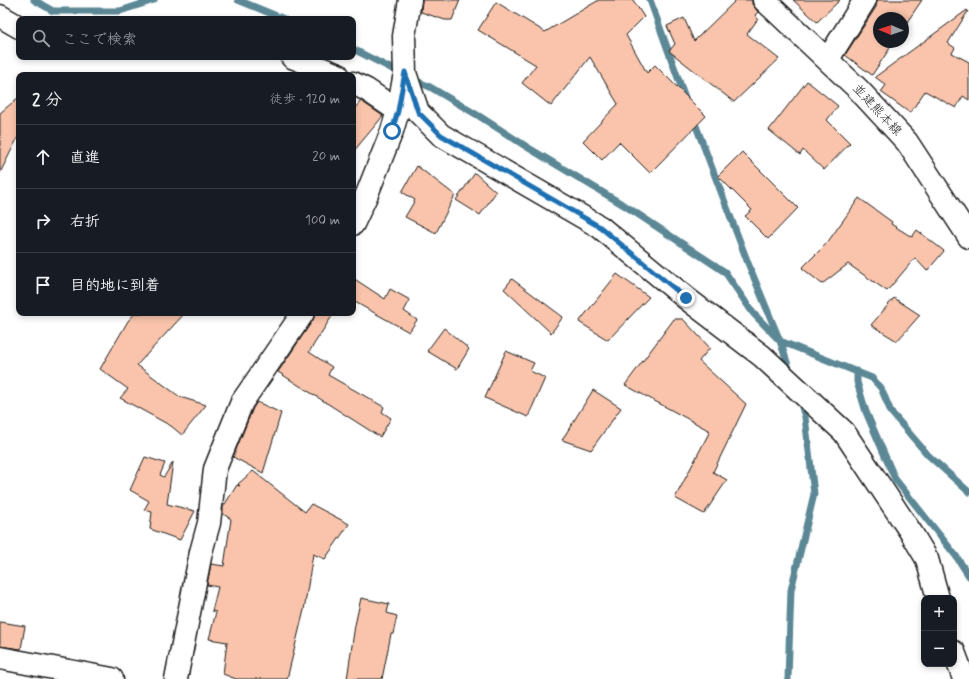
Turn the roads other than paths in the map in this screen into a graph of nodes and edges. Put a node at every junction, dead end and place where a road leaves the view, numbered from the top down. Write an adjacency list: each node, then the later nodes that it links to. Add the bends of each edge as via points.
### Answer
1 (410, 0): 9 (street, via 404,36)
2 (764, 0): 7 (street, 並建熊本線)
3 (865, 0): 7 (street)
4 (0, 16): 5 (street)
5 (16, 25)
6 (300, 60): 8 (street)
7 (828, 60): 12 (street, 並建熊本線, via 907,142)
8 (330, 72)
9 (405, 72): 11 (street); 16 (street, via 418,112 441,135 600,227 762,356 844,432 928,559)
10 (356, 84): 11 (street)
11 (398, 111): 13 (street, via 368,194)
12 (962, 214): 14 (street, 並建熊本線)
13 (356, 218)
14 (969, 237)
15 (301, 316): 20 (street, via 242,402 215,469 209,523)
16 (937, 595)
17 (0, 658): 19 (street)
18 (957, 660): 21 (street)
19 (112, 679)
20 (176, 679)
21 (964, 679)

